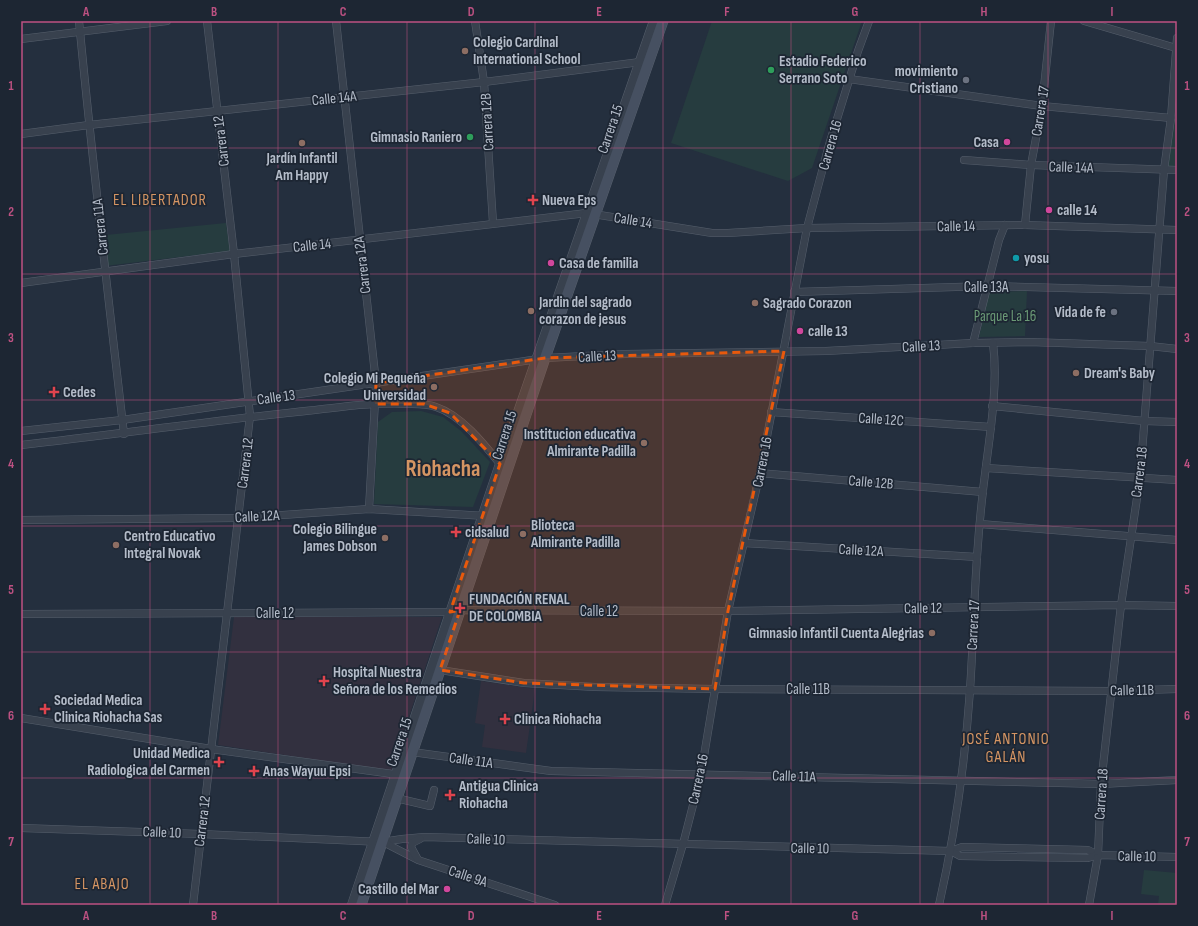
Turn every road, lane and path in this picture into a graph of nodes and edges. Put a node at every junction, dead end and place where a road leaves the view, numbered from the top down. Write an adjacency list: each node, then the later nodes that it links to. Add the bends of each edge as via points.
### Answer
1 (79, 21): 11 (street, Carrera 11A)
2 (167, 21): 11 (street)
3 (207, 21): 20 (street, Carrera 12)
4 (336, 21): 18 (street, Carrera 12A)
5 (475, 21): 17 (street, Carrera 12B)
6 (654, 21): 15 (street, Carrera 15)
7 (663, 21): 15 (main road, Carrera 15)
8 (869, 21): 16 (street, Carrera 16)
9 (1051, 21): 19 (street, Carrera 17)
10 (1084, 21): 14 (street)
11 (80, 31): 13 (street); 22 (street, Carrera 11A)
12 (1177, 38): 14 (street, Carrera 18)
13 (21, 39)
14 (1176, 48): 21 (street, Carrera 18)
15 (644, 63): 17 (street, Calle 14A); 28 (main road, Carrera 15)
16 (849, 79): 19 (street); 32 (street, Carrera 16)
17 (484, 82): 18 (street, Calle 14A); 29 (street, Carrera 12B)
18 (345, 97): 20 (street, Calle 14A); 35 (street, Carrera 12A)
19 (1042, 106): 21 (street); 25 (street, Carrera 17)
20 (218, 112): 22 (street, Calle 14A); 36 (street, Carrera 12)
21 (1171, 118): 26 (street, Carrera 18)
22 (89, 125): 23 (street, Calle 14A); 37 (street, Carrera 11A)
23 (21, 134)
24 (964, 160): 25 (street, Calle 14A)
25 (1031, 165): 26 (street, Calle 14A); 31 (street, Carrera 17)
26 (1164, 170): 27 (street, Calle 14A); 33 (street, Carrera 18)
27 (1177, 170)
28 (591, 214): 29 (street, Calle 14); 32 (street, Calle 14, via 712,232); 48 (main road, Carrera 15)
29 (493, 223): 35 (street, Calle 14)
30 (1005, 225): 31 (street, Calle 14); 32 (street, Calle 14); 39 (street)
31 (1024, 225): 33 (street, Calle 14)
32 (807, 228): 42 (street, Carrera 16)
33 (1160, 229): 34 (street, Calle 14); 40 (street, Carrera 18)
34 (1177, 230)
35 (359, 240): 36 (street, Calle 14); 49 (street, Carrera 12A)
36 (234, 254): 37 (street, Calle 14); 50 (street, Carrera 12)
37 (104, 272): 38 (street, Calle 14); 55 (street, Carrera 11A)
38 (21, 283)
39 (988, 286): 40 (street, Calle 13A); 42 (street, Calle 13A); 43 (street)
40 (1155, 291): 41 (street, Calle 13A); 45 (street, Carrera 18)
41 (1177, 291)
42 (794, 292): 47 (street, Carrera 16)
43 (973, 343): 44 (street, Calle 13); 47 (street, Calle 13)
44 (993, 343): 45 (street, Calle 13); 52 (street, Carrera 17, via 995,359)
45 (1150, 346): 46 (street, Calle 13); 56 (street, Carrera 18)
46 (1177, 349)
47 (784, 351): 48 (street, Calle 13, via 625,354); 53 (street, Carrera 16)
48 (541, 359): 49 (street, Calle 13); 62 (street, Carrera 15); 69 (main road, Carrera 15)
49 (376, 383): 50 (street, Calle 13); 51 (street, Carrera 12A)
50 (249, 401): 54 (street, Carrera 12); 55 (street, Calle 13)
51 (375, 404): 54 (street, Calle 13); 62 (street, Calle 13, via 424,404 450,413 485,445); 68 (street, Carrera 12A)
52 (992, 406): 56 (street); 58 (street, Carrera 17)
53 (771, 412): 58 (street, Calle 12C); 64 (street, Carrera 16)
54 (250, 416): 60 (street, Calle 13); 70 (street, Carrera 12)
55 (122, 420): 59 (street, Calle 13); 60 (street, Carrera 11A)
56 (1144, 421): 57 (street); 65 (street, Carrera 18)
57 (1177, 422)
58 (991, 427): 63 (street, Carrera 17)
59 (21, 431)
60 (124, 434): 61 (street, Calle 13)
61 (21, 445)
62 (500, 464): 69 (street, Carrera 15)
63 (986, 468): 65 (street); 67 (street, Carrera 17)
64 (760, 474): 67 (street, Calle 12B); 75 (street, Carrera 16)
65 (1140, 478): 66 (street); 73 (street, Carrera 18)
66 (1177, 480)
67 (983, 492): 72 (street, Carrera 17)
68 (369, 509): 69 (street, Calle 12A); 70 (street, Calle 12A)
69 (488, 516): 80 (main road, Carrera 15)
70 (238, 518): 71 (street, Calle 12A); 82 (street, Carrera 12)
71 (21, 520)
72 (980, 524): 73 (street); 76 (street, Carrera 17)
73 (1130, 537): 74 (street); 77 (street, Carrera 18)
74 (1177, 540)
75 (744, 543): 76 (street, Calle 12A); 81 (street, Carrera 16)
76 (977, 557): 79 (street, Carrera 17)
77 (1121, 605): 78 (street, Calle 12); 79 (street, Calle 12); 88 (street, Carrera 18)
78 (1177, 606)
79 (974, 607): 81 (street, Calle 12); 87 (street, Carrera 17)
80 (455, 611): 81 (street, Calle 12); 82 (street, Calle 12); 84 (main road, Carrera 15); 93 (street)
81 (728, 611): 85 (street, Carrera 16)
82 (227, 613): 83 (street, Calle 12); 90 (street, Carrera 12)
83 (21, 614)
84 (440, 670): 85 (street, Calle 11B, via 524,683); 91 (main road, Carrera 15)
85 (715, 689): 87 (street, Calle 11B); 92 (street, Carrera 16)
86 (1177, 689): 88 (street, Calle 11B)
87 (970, 690): 88 (street, Calle 11B); 95 (street, Carrera 17)
88 (1111, 690): 96 (street, Carrera 18)
89 (21, 718): 90 (street)
90 (211, 749): 93 (street); 100 (street, Carrera 12)
91 (412, 752): 92 (street, Calle 11A, via 551,771); 93 (main road, Carrera 15)
92 (701, 774): 95 (street, Calle 11A); 103 (street, Carrera 16)
93 (400, 775): 98 (main road, Carrera 15); 102 (street)
94 (1177, 780): 96 (street, Calle 11A)
95 (962, 781): 96 (street, Calle 11A); 105 (street, Carrera 17)
96 (1101, 784): 106 (street, Carrera 18)
97 (434, 790): 98 (street, via 430,806)
98 (396, 798): 102 (main road, Carrera 15)
99 (21, 828): 100 (street, Calle 10)
100 (201, 834): 102 (street, Calle 10); 110 (street, Carrera 12)
101 (424, 837): 102 (street, Calle 10); 103 (street, Calle 10); 109 (street, via 412,843 413,853)
102 (378, 842): 109 (street, Calle 9A); 111 (street); 112 (main road, Carrera 15)
103 (683, 844): 105 (street, Calle 10); 114 (street, Carrera 16)
104 (1035, 849): 105 (street, Calle 10, via 962,847); 106 (street, Calle 10, via 1088,850); 107 (street)
105 (951, 851): 107 (street, Calle 10, via 960,856); 115 (street, Carrera 17)
106 (1098, 855): 107 (street, Calle 10, via 1088,858); 108 (street, Calle 10); 116 (street, Carrera 18)
107 (1035, 857)
108 (1177, 857)
109 (418, 860): 113 (street, Calle 9A)
110 (193, 905)
111 (352, 905)
112 (361, 905)
113 (555, 905)
114 (665, 905)
115 (939, 905)
116 (1089, 905)

